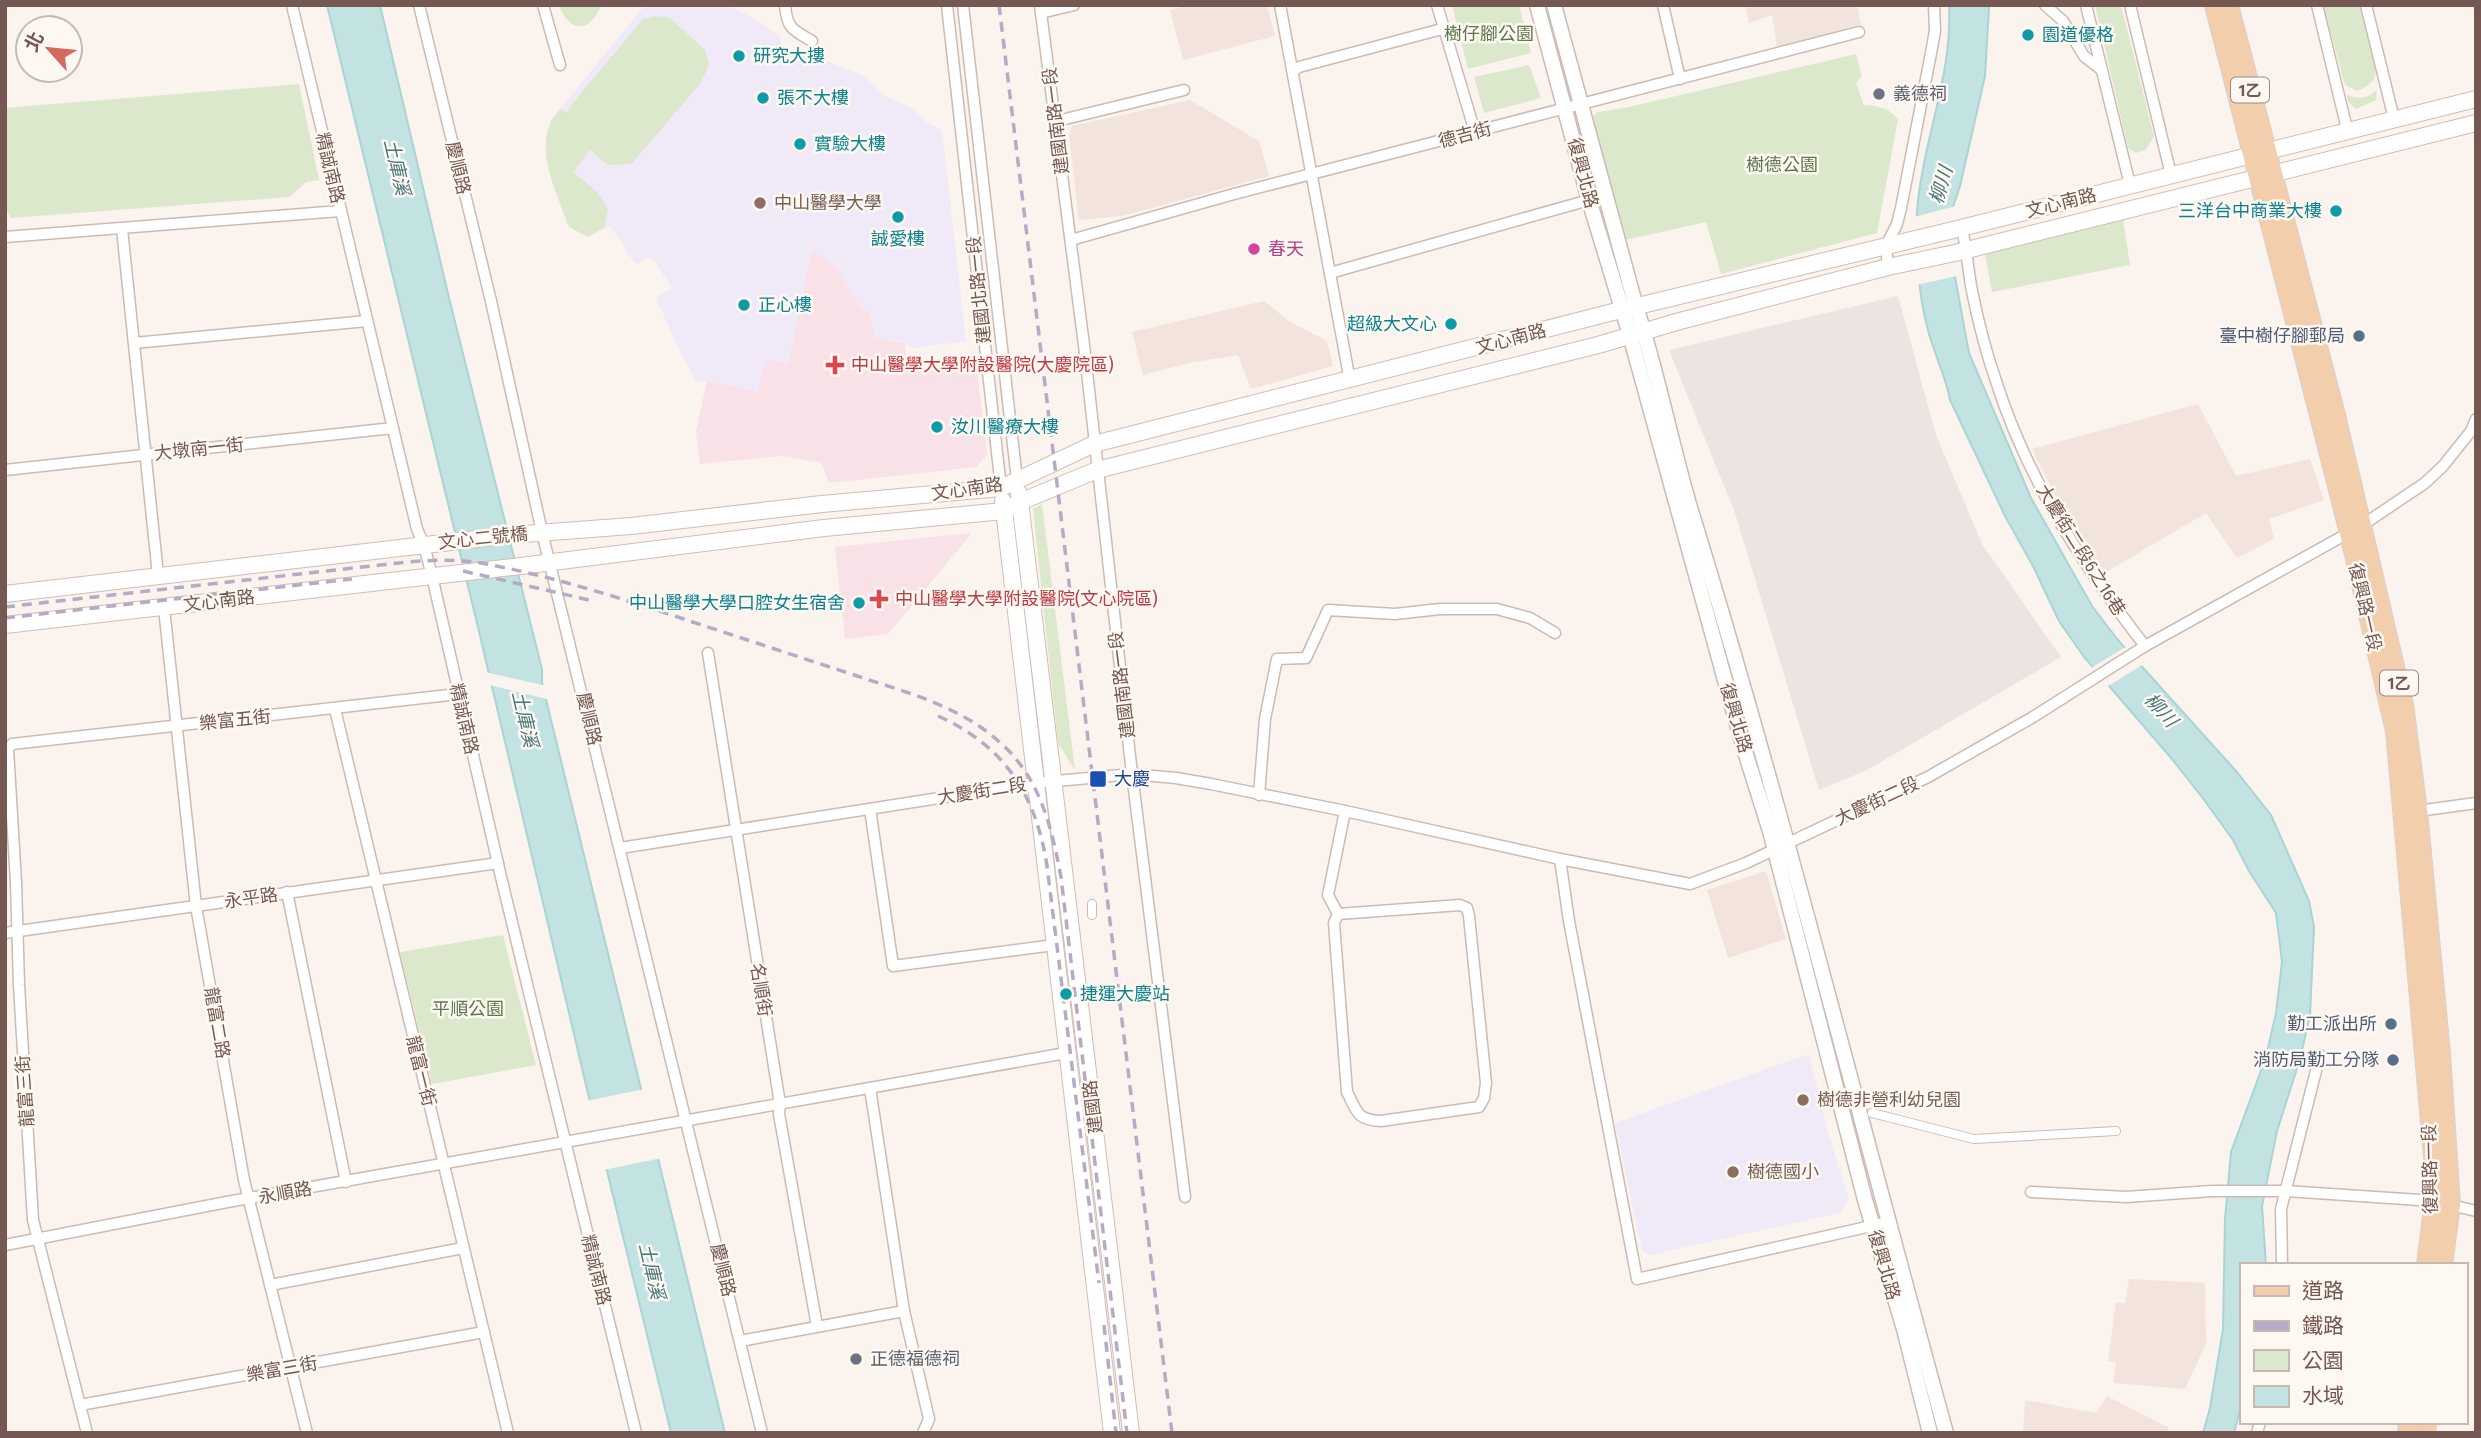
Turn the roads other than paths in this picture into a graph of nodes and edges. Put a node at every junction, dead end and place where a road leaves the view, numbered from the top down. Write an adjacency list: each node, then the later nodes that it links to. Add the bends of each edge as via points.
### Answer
1 (292, 5): 44 (street, 精誠南路)
2 (419, 5): 69 (street, 慶順路)
3 (543, 5): 25 (street)
4 (785, 5): 24 (street, via 787,23)
5 (947, 5): 65 (street, 建國北路一段)
6 (963, 5): 64 (street, 建國北路一段)
7 (1074, 5): 21 (street)
8 (1280, 5): 27 (street)
9 (1437, 5): 22 (street)
10 (1537, 5): 32 (street, 復興北路)
11 (1554, 5): 31 (street, 復興北路)
12 (1663, 5): 28 (street)
13 (1934, 5): 49 (street, via 1934,31 1912,156 1897,223)
14 (2045, 5): 26 (street, via 2063,21 2084,56)
15 (2086, 5): 26 (street)
16 (2130, 5): 40 (street)
17 (2214, 5): 38 (main road, 復興路一段 / 1乙)
18 (2229, 5): 38 (main road, 復興路一段 / 1乙)
19 (2317, 5): 37 (street)
20 (2365, 5): 33 (street)
21 (1041, 9): 34 (street, 建國南路一段)
22 (1443, 29): 27 (street); 36 (street)
23 (1859, 32): 28 (street, 德吉街)
24 (813, 41)
25 (560, 65)
26 (2102, 70): 42 (street)
27 (1293, 71): 39 (street)
28 (1680, 79): 31 (street, 德吉街)
29 (1184, 90): 34 (street)
30 (2476, 99): 33 (main road, 文心南路)
31 (1581, 105): 32 (street, 德吉街); 53 (street, 復興北路)
32 (1565, 108): 36 (street, 德吉街); 43 (street, 復興北路)
33 (2394, 119): 37 (main road, 文心南路)
34 (1057, 121): 48 (street, 建國南路一段)
35 (2476, 123): 41 (main road, 文心南路)
36 (1475, 132): 39 (street, 德吉街)
37 (2348, 132): 38 (main road, 文心南路)
38 (2258, 153): 40 (main road, 文心南路); 41 (main road, 復興路一段 / 1乙)
39 (1312, 174): 48 (street, 德吉街); 52 (street)
40 (2171, 174): 42 (main road, 文心南路)
41 (2264, 176): 50 (main road, 文心南路); 68 (main road, 復興路一段 / 1乙, via 2336,415)
42 (2130, 186): 46 (main road, 文心南路)
43 (1589, 200): 52 (street); 53 (street, 復興北路)
44 (340, 211): 45 (street); 54 (street, 精誠南路)
45 (122, 229): 47 (street); 56 (street)
46 (1957, 229): 49 (main road, 文心南路); 50 (street, 大慶街二段6之16巷)
47 (5, 237)
48 (1071, 240): 60 (street, 建國南路一段)
49 (1886, 246): 51 (street); 53 (main road, 文心南路)
50 (1961, 251): 51 (main road, 文心南路); 78 (street, 大慶街二段6之16巷, via 1995,379 2035,477 2102,590)
51 (1888, 267): 55 (main road, 文心南路)
52 (1330, 273): 57 (street)
53 (1629, 309): 55 (street, 復興北路); 57 (main road, 文心南路)
54 (367, 321): 56 (street); 59 (street, 精誠南路)
55 (1637, 334): 63 (main road, 文心南路); 94 (street, 復興北路, via 1742,742)
56 (134, 343): 61 (street)
57 (1350, 381): 60 (main road, 文心南路)
58 (2476, 419): 68 (street, 大慶街二段, via 2471,431 2425,483)
59 (393, 428): 61 (street, 大墩南一街); 70 (street, 精誠南路)
60 (1094, 444): 63 (street, 建國南路一段); 64 (main road, 文心南路)
61 (145, 455): 62 (street, 大墩南一街); 72 (street)
62 (5, 470)
63 (1097, 470): 66 (main road, 文心南路); 84 (street, 建國南路一段)
64 (1017, 480): 65 (main road, 文心南路); 66 (main road, 建國北路一段)
65 (1001, 488): 67 (main road, 建國北路一段); 69 (main road, 文心南路)
66 (1020, 502): 67 (main road, 文心南路); 85 (main road, 建國北路一段)
67 (1004, 511): 71 (main road, 文心南路); 86 (main road, 建國北路一段)
68 (2355, 529): 78 (street, 大慶街二段); 91 (main road, 復興路一段 / 1乙, via 2404,705); 92 (main road, 復興路一段 / 1乙, via 2395,731)
69 (542, 532): 70 (main road, 文心二號橋); 71 (street, 慶順路)
70 (424, 545): 72 (main road, 文心南路); 73 (street, 精誠南路)
71 (549, 561): 73 (main road, 文心二號橋); 95 (street, 慶順路)
72 (158, 575): 74 (main road, 文心南路)
73 (432, 576): 75 (main road, 文心南路); 80 (street, 精誠南路)
74 (5, 594)
75 (164, 608): 76 (main road, 文心南路); 82 (street, 龍富二路)
76 (5, 625)
77 (1555, 633): 87 (street, via 1530,618 1497,609 1395,614 1328,610 1306,658 1277,659 1265,719)
78 (2143, 648): 94 (street, 大慶街二段, via 1928,777)
79 (708, 653): 93 (street, 名順街)
80 (458, 694): 81 (street, 樂富五街); 97 (street, 精誠南路)
81 (335, 709): 82 (street, 樂富五街); 98 (street, 龍富一街)
82 (176, 726): 83 (street, 樂富五街); 101 (street, 龍富二路)
83 (12, 744): 104 (street, 龍富三街, via 8,749 16,881)
84 (1132, 774): 85 (street, 大慶街二段); 87 (street, 大慶街二段); 118 (street, 建國南路一段)
85 (1053, 781): 86 (street, 大慶街二段); 144 (main road, 建國路)
86 (1035, 783): 89 (street, 大慶街二段); 105 (main road, 建國路)
87 (1259, 795): 90 (street, 大慶街二段)
88 (2476, 803): 91 (street)
89 (870, 808): 93 (street, 大慶街二段); 105 (street, via 893,966)
90 (1345, 811): 96 (street, 大慶街二段); 102 (street, via 1328,895)
91 (2418, 811): 92 (street); 120 (main road, 復興路一段 / 1乙, via 2441,1054)
92 (2405, 825): 120 (main road, 復興路一段 / 1乙, via 2433,1155)
93 (735, 831): 95 (street, 大慶街二段); 109 (street, 名順街)
94 (1780, 845): 96 (street, 大慶街二段, via 1690,884); 122 (street, 復興北路); 123 (street, 復興北路)
95 (620, 848): 111 (street, 慶順路)
96 (1560, 859): 122 (street, via 1637,1279)
97 (498, 863): 98 (street, 永平路); 113 (street, 精誠南路)
98 (375, 880): 99 (street, 永平路); 114 (street, 龍富一街)
99 (287, 892): 101 (street, 永平路); 115 (street)
100 (1092, 904): 103 (street)
101 (196, 906): 104 (street, 永平路); 119 (street, 龍富二路)
102 (1338, 914): 102 (street, via 1467,908 1486,1083 1479,1107 1381,1121 1358,1114 1347,1091 1334,923)
103 (1092, 915)
104 (11, 932): 124 (street, 龍富三街, via 33,1220)
105 (1054, 945): 106 (main road, 建國路)
106 (1066, 1053): 108 (street); 143 (main road, 建國路)
107 (2320, 1055): 116 (street)
108 (870, 1088): 109 (street); 131 (street)
109 (780, 1104): 111 (street); 132 (street, 名順街)
110 (1872, 1113): 112 (street, via 1974,1139)
111 (686, 1121): 113 (street, 永順路); 134 (street, 慶順路)
112 (2116, 1131)
113 (565, 1142): 114 (street, 永順路); 140 (street, 精誠南路)
114 (443, 1165): 115 (street, 永順路); 126 (street, 龍富一街)
115 (346, 1182): 119 (street, 永順路)
116 (2286, 1191): 117 (street, via 2126,1196); 120 (street); 127 (street, via 2281,1209)
117 (2031, 1192)
118 (1185, 1197)
119 (249, 1199): 124 (street, 永順路); 130 (street, 龍富二路)
120 (2442, 1203): 121 (street); 128 (main road, 復興路一段 / 1乙); 129 (main road, 1乙)
121 (2476, 1211)
122 (1872, 1224): 123 (street); 145 (street, 復興北路)
123 (1888, 1224): 146 (street, 復興北路)
124 (40, 1238): 125 (street, 永順路); 136 (street, 龍富三街)
125 (5, 1245)
126 (463, 1248): 130 (street); 133 (street, 龍富一街)
127 (2282, 1263)
128 (2427, 1263)
129 (2443, 1263)
130 (270, 1285): 135 (street, 龍富二路)
131 (904, 1311): 132 (street); 142 (street, via 929,1419)
132 (817, 1326): 134 (street)
133 (484, 1332): 135 (street, 樂富三街); 139 (street, 龍富一街)
134 (740, 1341): 141 (street, 慶順路)
135 (290, 1367): 136 (street, 樂富三街); 138 (street, 龍富二路)
136 (80, 1405): 137 (street, 龍富三街)
137 (87, 1433)
138 (307, 1433)
139 (508, 1433)
140 (636, 1433)
141 (762, 1433)
142 (923, 1433)
143 (1112, 1433)
144 (1131, 1433)
145 (1930, 1433)
146 (1946, 1433)

